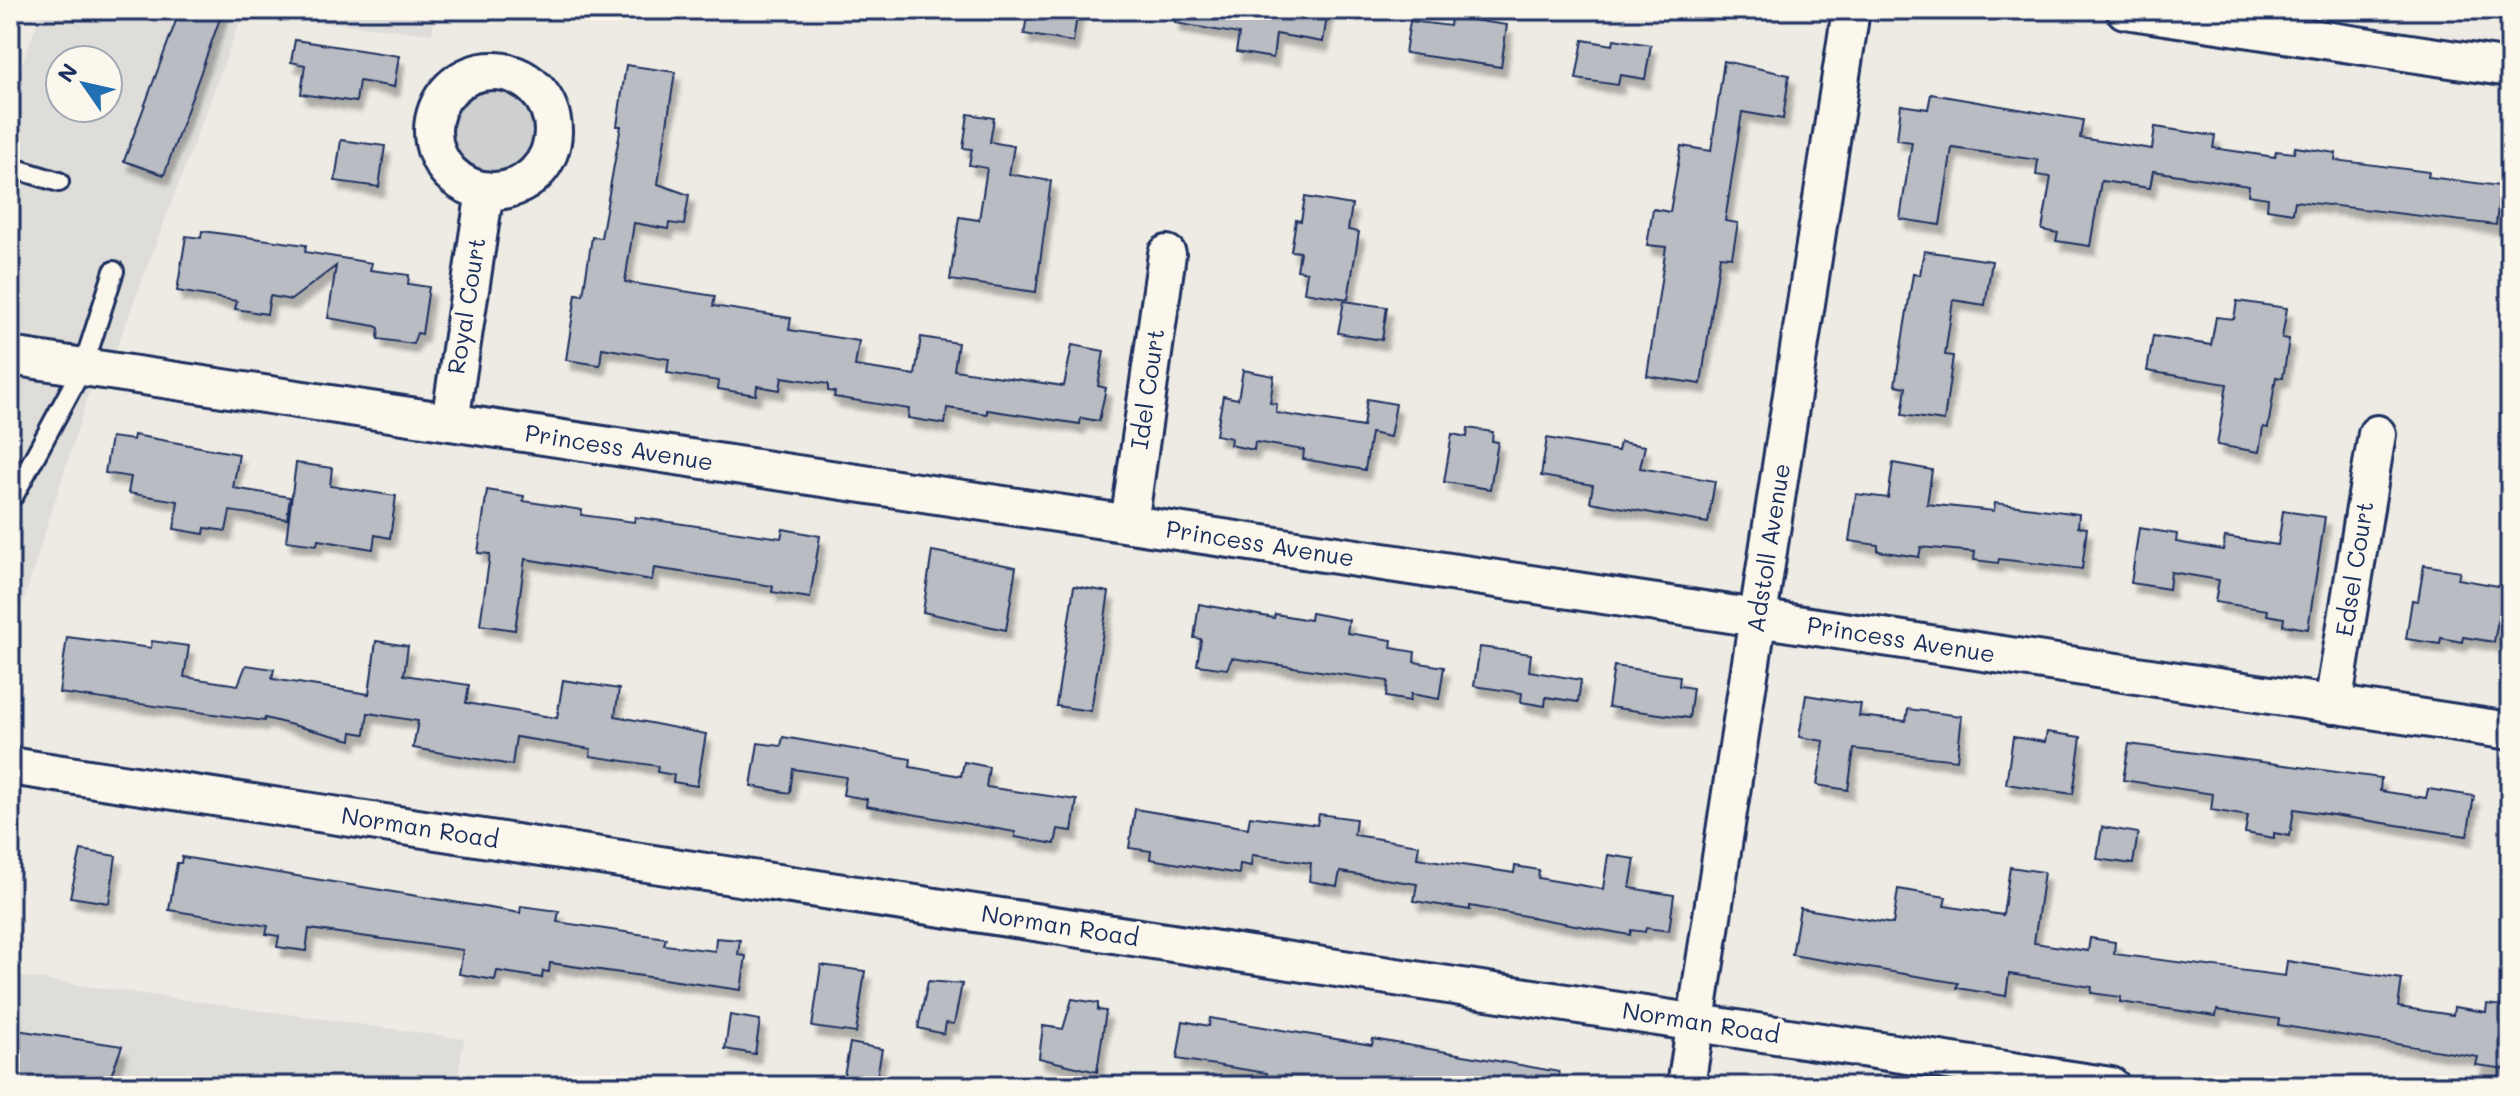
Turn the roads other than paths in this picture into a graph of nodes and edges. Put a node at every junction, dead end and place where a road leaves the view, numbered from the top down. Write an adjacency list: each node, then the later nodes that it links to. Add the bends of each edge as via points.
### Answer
1 (1851, 10): 15 (street, Adstoll Avenue)
2 (2125, 10): 3 (street)
3 (2510, 68)
4 (10, 167): 5 (lane)
5 (59, 182)
6 (485, 191): 11 (street, Royal Court)
7 (1167, 254): 14 (street, Idel Court)
8 (114, 271): 10 (lane)
9 (10, 356): 10 (street, Princess Avenue)
10 (83, 367): 11 (street, Princess Avenue); 13 (lane, via 14,495)
11 (450, 422): 14 (street, Princess Avenue)
12 (2377, 434): 16 (street, Edsel Court)
13 (10, 493)
14 (1129, 524): 15 (street, Princess Avenue)
15 (1758, 619): 16 (street, Princess Avenue); 19 (street, Adstoll Avenue)
16 (2333, 705): 17 (street, Princess Avenue)
17 (2510, 731)
18 (10, 766): 19 (street, Norman Road)
19 (1696, 1023): 20 (street, Adstoll Avenue); 21 (street, Norman Road)
20 (1686, 1086)
21 (2111, 1086)

